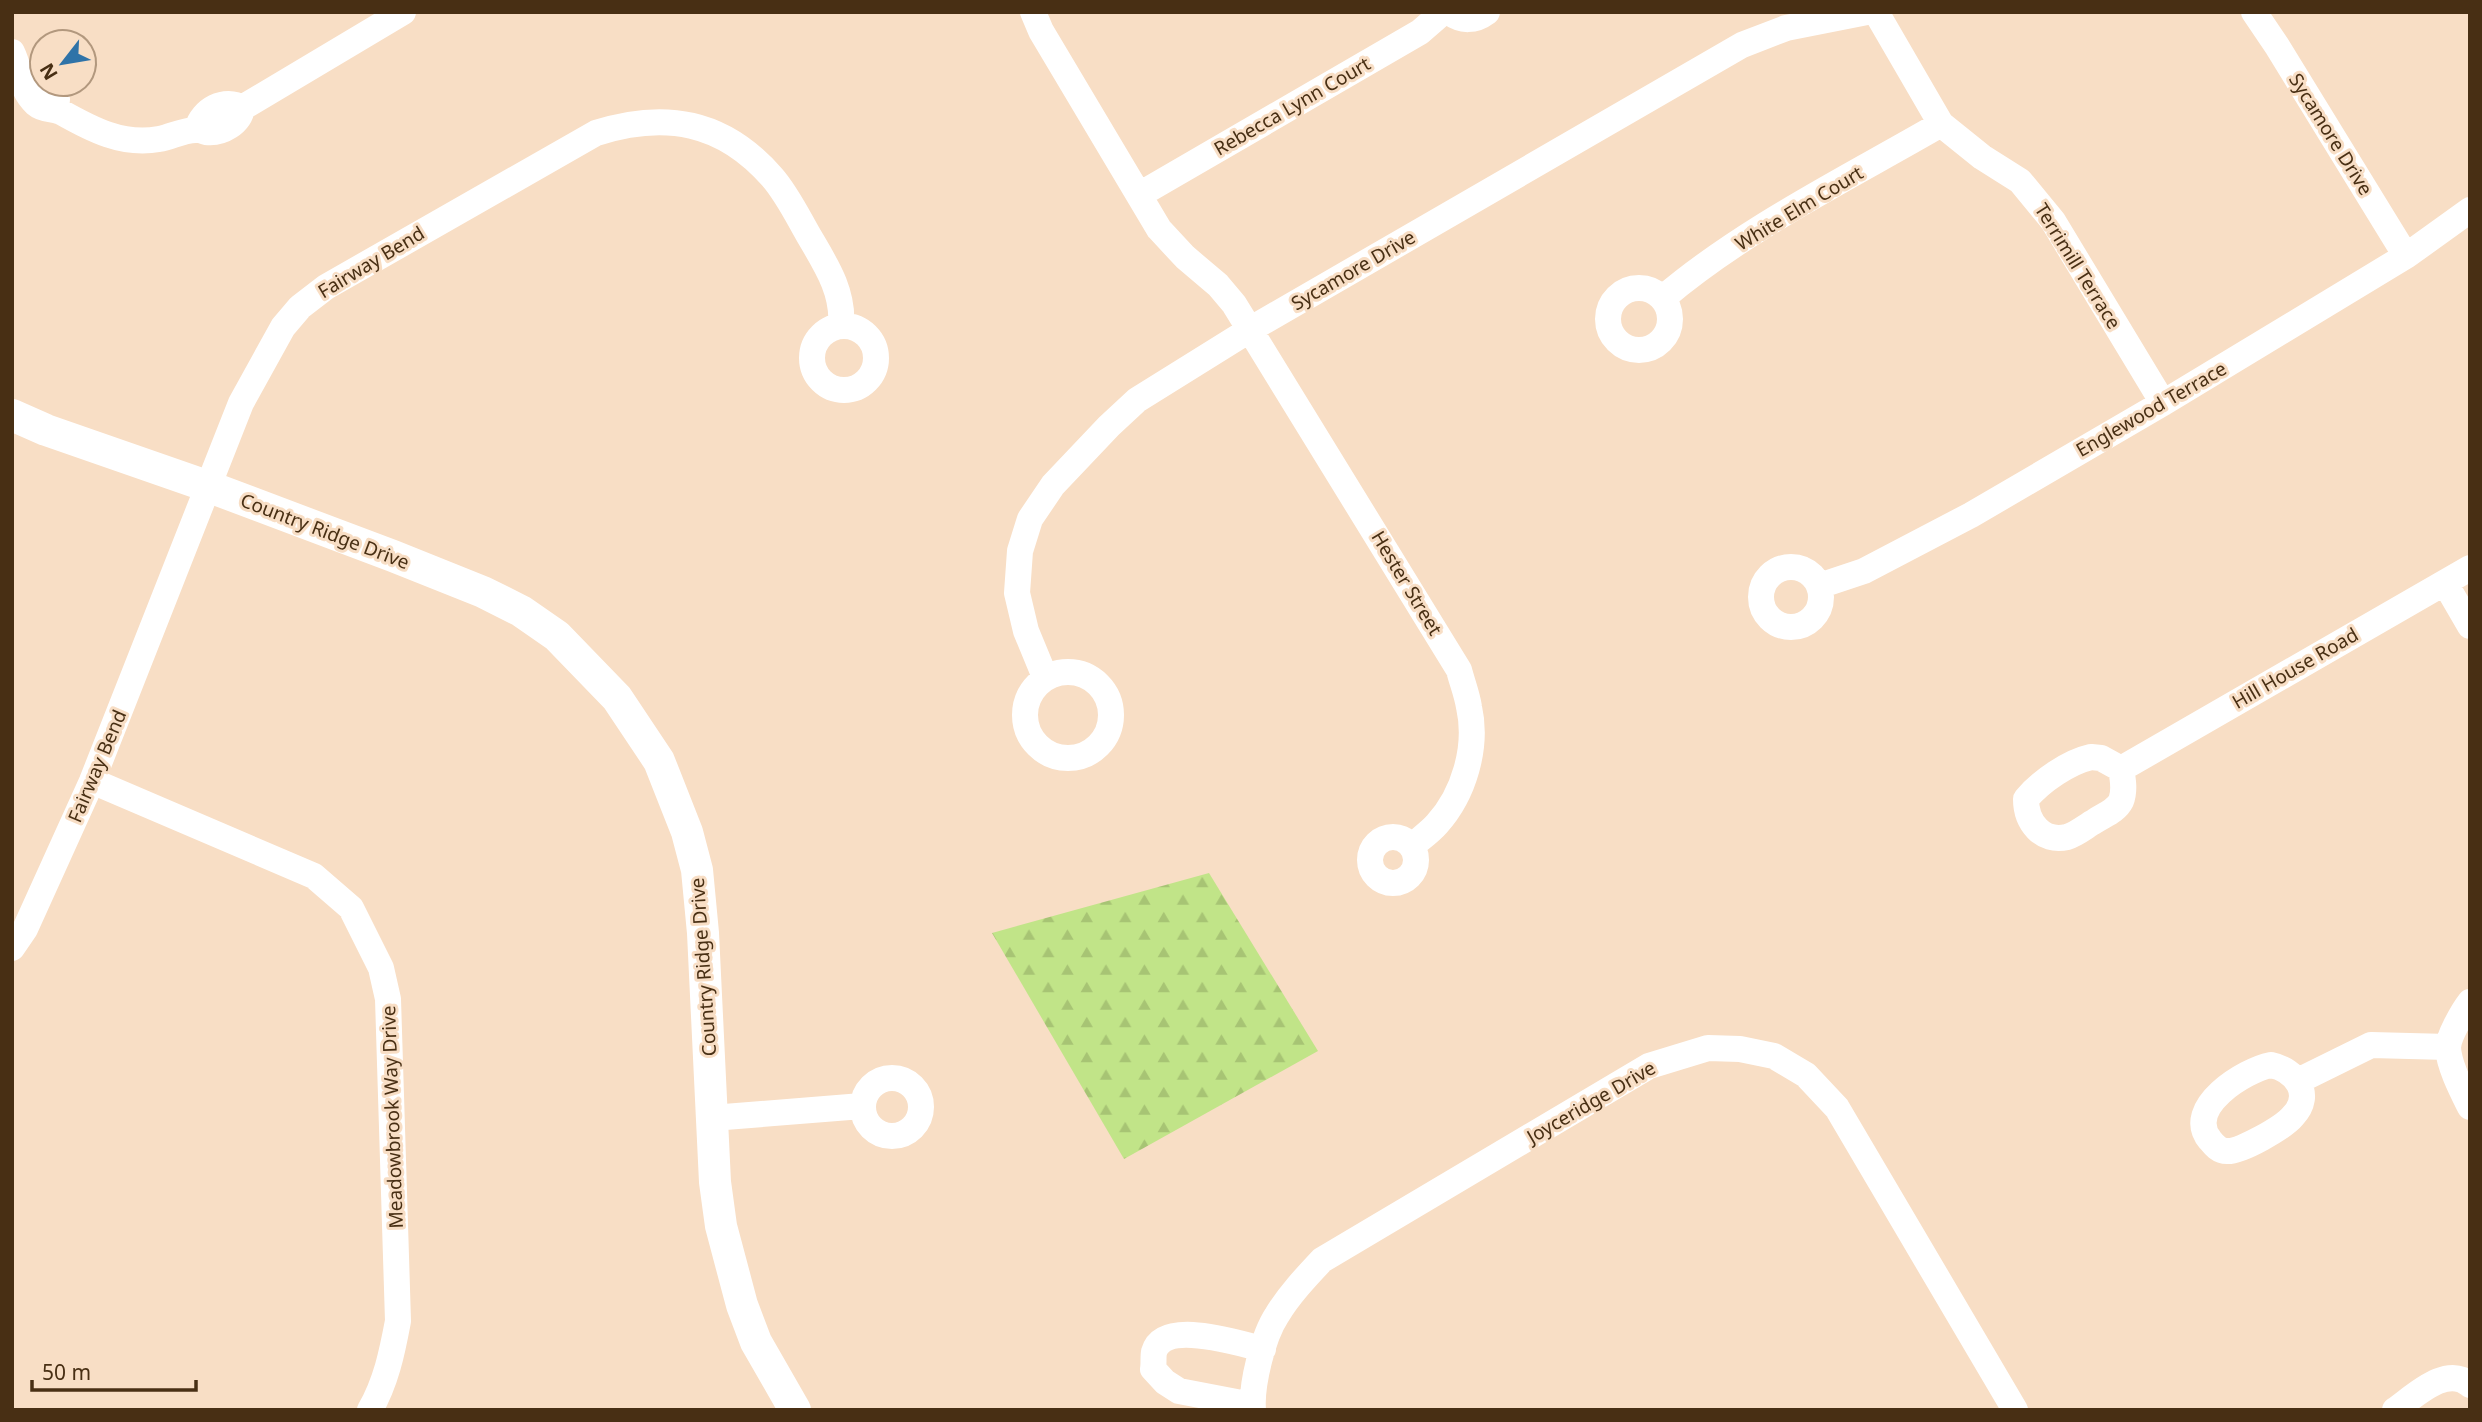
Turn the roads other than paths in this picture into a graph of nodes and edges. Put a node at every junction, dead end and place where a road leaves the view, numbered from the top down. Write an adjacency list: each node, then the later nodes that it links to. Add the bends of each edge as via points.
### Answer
1 (403, 12): 11 (street, via 243,108 225,103 206,113 197,129 157,140 130,140 96,131)
2 (1033, 12): 13 (street, Hester Street)
3 (1443, 12): 13 (street, Rebecca Lynn Court, via 1420,32)
4 (1449, 12): 5 (street, via 1468,20)
5 (1487, 12)
6 (1867, 12): 18 (street, Sycamore Drive, via 1786,28 1742,46)
7 (1876, 12): 12 (street, Terrimill Terrace)
8 (2254, 12): 15 (street, Sycamore Drive)
9 (25, 66): 11 (street, via 23,90 38,106)
10 (56, 98): 11 (street)
11 (56, 110)
12 (1941, 124): 16 (street, White Elm Court, via 1745,238); 19 (street, Terrimill Terrace, via 2020,181 2038,201)
13 (1139, 195): 18 (street, Hester Street, via 1159,229 1218,285)
14 (2470, 210): 15 (street, Englewood Terrace)
15 (2406, 256): 19 (street, Englewood Terrace)
16 (1663, 298)
17 (841, 326): 21 (street, Fairway Bend, via 843,308 829,269 774,178 749,154 725,138 676,121 623,125 571,146 326,287 300,307 283,327 241,403)
18 (1251, 329): 26 (street, Sycamore Drive, via 1137,400 1053,485 1030,519 1020,551 1017,593); 29 (street, Hester Street, via 1458,670 1470,709 1464,778 1437,825)
19 (2163, 403): 24 (street, Englewood Terrace, via 1971,515 1864,571)
20 (12, 415): 21 (street, Country Ridge Drive)
21 (207, 486): 28 (street, Fairway Bend); 36 (street, Country Ridge Drive, via 483,592 557,636 617,698 659,761 697,870)
22 (2470, 568): 23 (street, Hill House Road)
23 (2445, 583): 25 (street); 27 (street, Hill House Road)
24 (1819, 586)
25 (2470, 626)
26 (1045, 677)
27 (2121, 769)
28 (92, 781): 30 (street, Fairway Bend, via 25,929); 40 (street, Meadowbrook Way Drive, via 314,876 352,908 381,968 388,999 398,1321 390,1363)
29 (1412, 846)
30 (12, 948)
31 (2470, 1002): 32 (street)
32 (2448, 1047): 33 (street, via 2371,1045); 35 (street)
33 (2298, 1082)
34 (862, 1106): 36 (street)
35 (2470, 1107)
36 (712, 1118): 41 (street, Country Ridge Drive, via 715,1182 732,1270 757,1342)
37 (1264, 1349): 39 (street, Joyceridge Drive); 39 (street, Joyceridge Drive, via 1184,1333 1164,1338 1154,1351 1153,1369 1179,1391); 42 (street, Joyceridge Drive, via 1275,1318 1322,1260 1649,1066 1708,1048 1740,1049 1774,1056 1806,1075 1837,1108)
38 (2470, 1385): 43 (street, via 2461,1378 2443,1379)
39 (1253, 1407)
40 (370, 1410)
41 (795, 1410)
42 (2015, 1410)
43 (2395, 1410)

